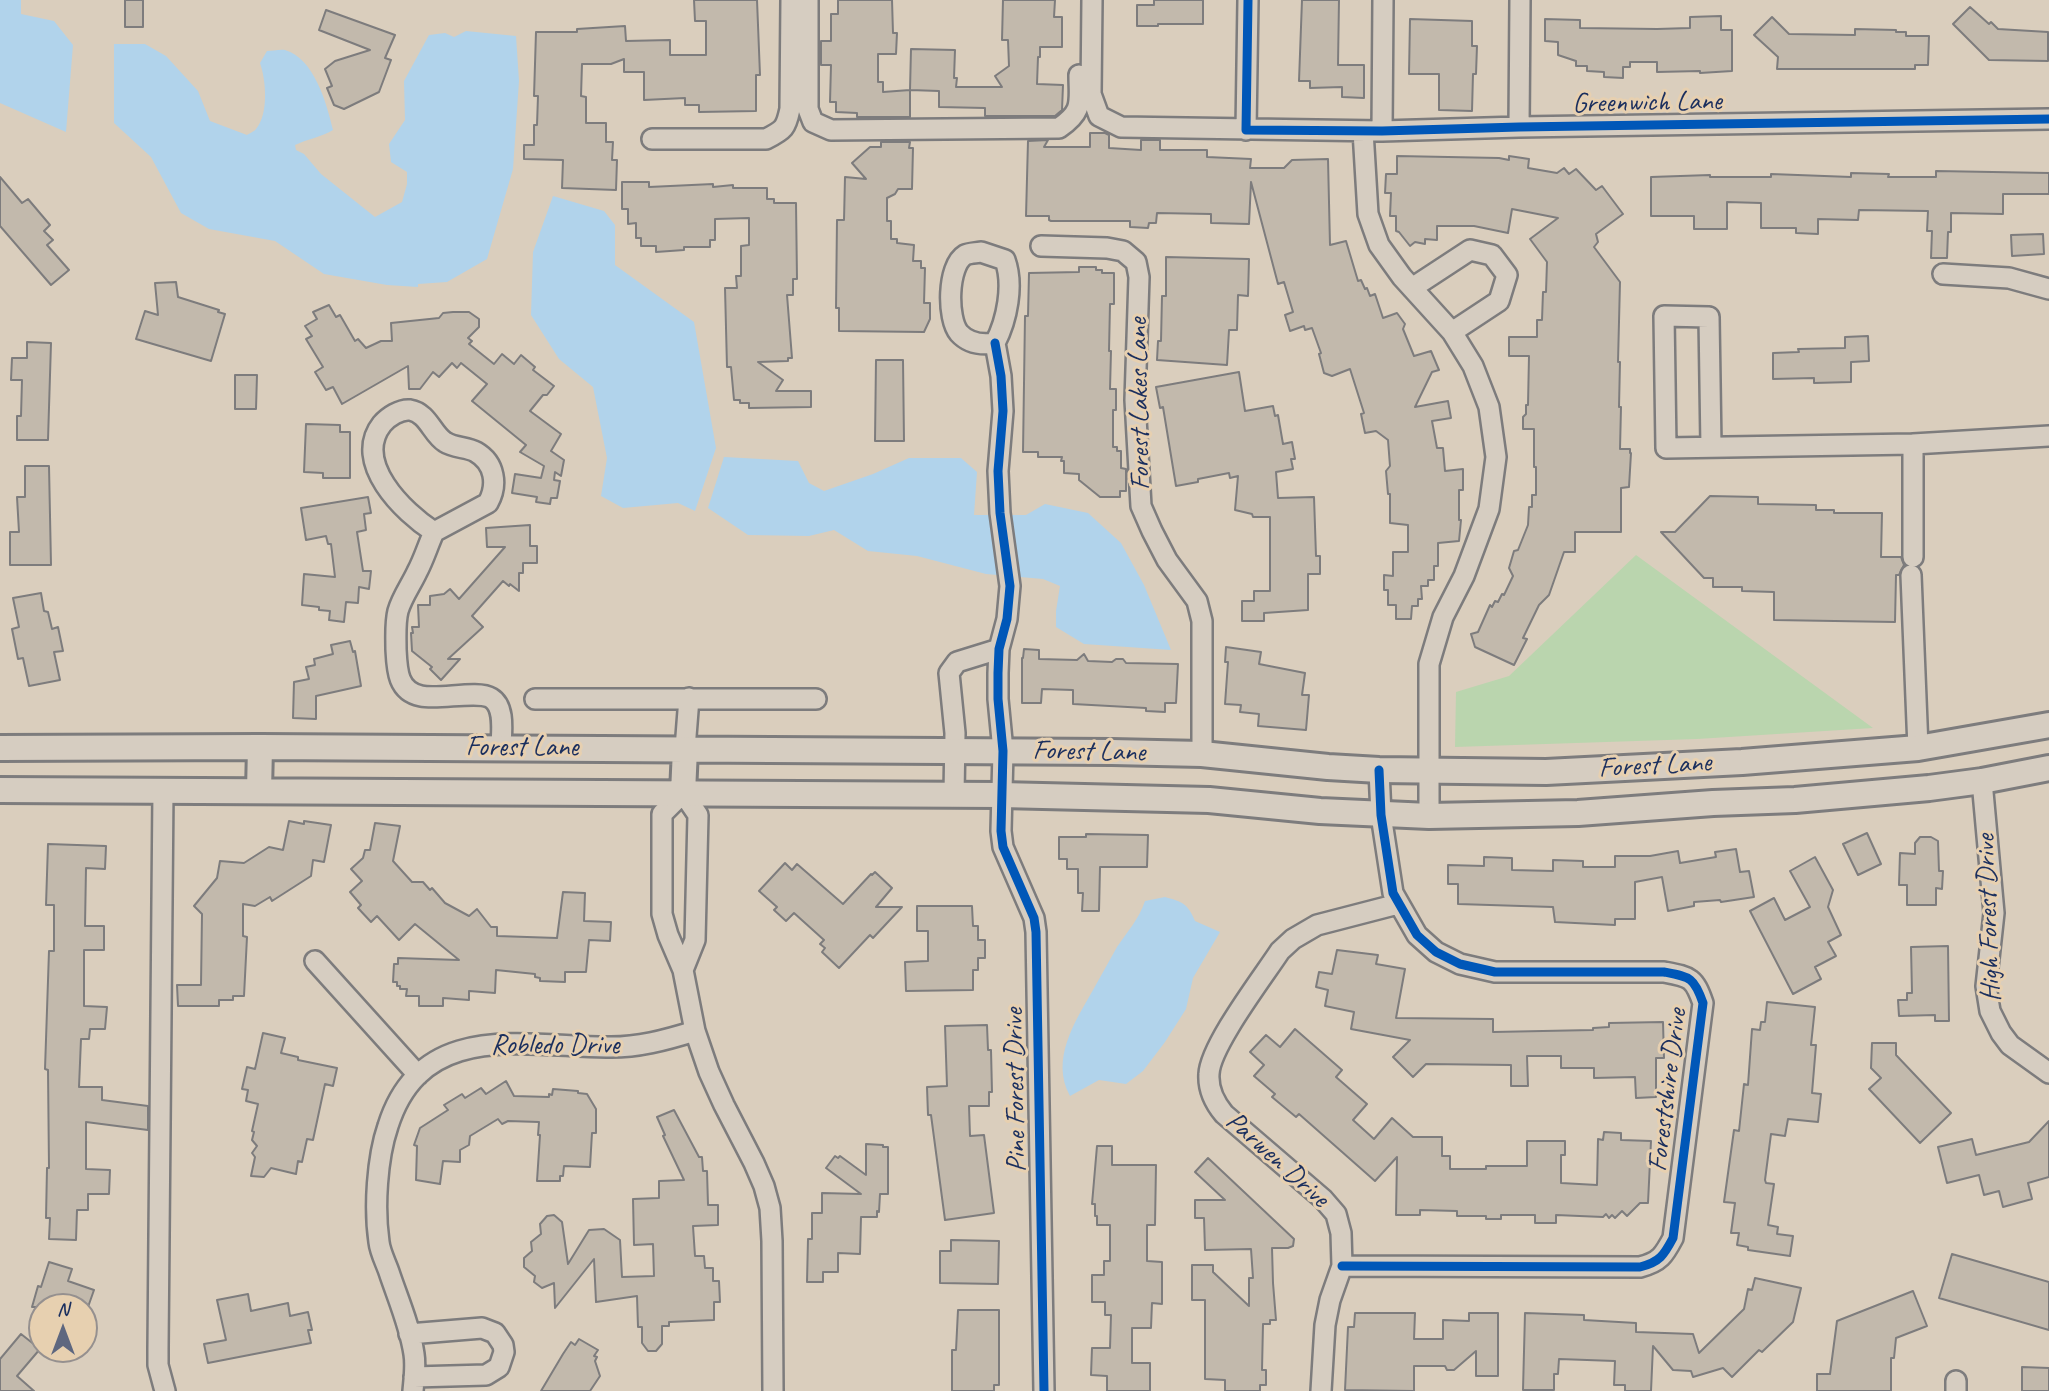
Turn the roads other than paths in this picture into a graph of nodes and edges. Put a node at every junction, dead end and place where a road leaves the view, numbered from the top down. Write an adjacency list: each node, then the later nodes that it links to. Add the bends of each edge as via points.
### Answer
1 (792, 0): 12 (street, via 790,109 779,133 766,139)
2 (808, 0): 3 (street, via 808,109 813,122 831,130 1059,128 1079,107)
3 (1079, 0)
4 (1092, 0): 10 (street, Greenwich Lane, via 1091,94 1100,116 1121,127)
5 (1248, 0): 10 (street)
6 (1383, 0): 11 (street)
7 (1520, 0): 9 (street)
8 (2049, 119): 9 (street, Greenwich Lane)
9 (1520, 127): 11 (street, Greenwich Lane)
10 (1246, 130): 11 (street, Greenwich Lane)
11 (1372, 131): 15 (street, via 1368,214 1379,245)
12 (652, 139)
13 (1041, 246): 35 (street, Forest Lakes Lane, via 1107,248 1123,251 1136,262 1135,400 1141,506 1167,560 1197,601 1202,621)
14 (1943, 274): 16 (street, via 2009,278)
15 (1412, 288): 17 (street); 17 (street, via 1470,250 1492,255 1507,275 1499,301)
16 (2049, 289)
17 (1452, 332): 38 (street, via 1473,366 1489,407 1496,457 1489,509 1443,617 1429,664)
18 (995, 342): 18 (street, via 1002,329 1008,292 1005,260 981,252 965,254 953,277 954,323 971,341 981,345); 23 (street, Pine Forest Drive, via 1003,411 1000,513 1010,586)
19 (2049, 436): 20 (street)
20 (1913, 444): 21 (street); 31 (street, via 1912,566)
21 (1712, 447): 21 (street, via 1709,317 1664,316 1666,448)
22 (434, 532): 22 (street, via 414,519 374,463 377,431 400,412 421,415 446,443 487,461 493,475 488,503); 30 (street, via 399,609 397,671 410,693 491,697 501,715)
23 (999, 649): 33 (street, via 957,662 949,673); 34 (street, Pine Forest Drive)
24 (689, 698): 25 (street); 26 (street); 32 (street)
25 (535, 699)
26 (816, 699)
27 (2049, 725): 31 (main road, Forest Lane)
28 (260, 747): 29 (main road, Forest Lane); 30 (main road, Forest Lane); 43 (main road)
29 (0, 748)
30 (501, 748): 32 (main road, Forest Lane)
31 (1921, 748): 38 (main road, Forest Lane, via 1546,772); 40 (main road)
32 (685, 749): 33 (main road, Forest Lane); 44 (main road)
33 (955, 751): 34 (main road, Forest Lane); 45 (street)
34 (1003, 751): 35 (main road, Forest Lane); 46 (street, Pine Forest Drive)
35 (1202, 754): 37 (main road, Forest Lane)
36 (2049, 768): 39 (main road, Forest Lane)
37 (1379, 770): 38 (main road, Forest Lane); 47 (street, Forestshire Drive)
38 (1430, 771): 48 (street)
39 (1982, 781): 40 (main road, Forest Lane); 55 (street, High Forest Drive, via 1994,913 1986,986 1990,1011 2010,1045)
40 (1928, 788): 48 (main road, Forest Lane, via 1578,813)
41 (0, 790): 42 (main road, Forest Lane)
42 (163, 790): 43 (main road, Forest Lane); 61 (street, via 158,1365)
43 (259, 790): 44 (main road, Forest Lane)
44 (683, 793): 45 (main road, Forest Lane); 49 (street, via 662,814); 50 (street, via 698,815)
45 (954, 795): 46 (main road, Forest Lane)
46 (1001, 795): 47 (main road, Forest Lane, via 1209,800); 62 (street, Pine Forest Drive, via 1003,847 1036,932)
47 (1381, 815): 48 (main road, Forest Lane); 51 (street, Forestshire Drive)
48 (1429, 816)
49 (662, 869): 50 (street); 53 (street, via 662,914)
50 (697, 869): 53 (street, via 695,940)
51 (1398, 904): 57 (street, Parwen Drive, via 1317,925 1293,939 1280,951 1216,1050 1209,1072 1212,1096 1224,1114 1336,1214); 57 (street, Forestshire Drive, via 1417,935 1460,964 1495,972 1664,972 1685,976 1697,985 1703,1003 1673,1238 1654,1264 1640,1267)
52 (315, 961): 56 (street)
53 (683, 970): 54 (street)
54 (695, 1031): 56 (street, Robledo Drive, via 628,1046 476,1046 438,1059); 60 (street, via 767,1197 772,1241)
55 (2049, 1073)
56 (418, 1074): 58 (street, Robledo Drive, via 393,1109 383,1142 377,1192 379,1243)
57 (1342, 1266): 63 (street, Parwen Drive, via 1325,1325)
58 (410, 1334): 59 (street, Robledo Drive); 59 (street, via 489,1329 500,1338 504,1352 499,1367 485,1375)
59 (414, 1384)
60 (773, 1387)
61 (165, 1391)
62 (1044, 1391)
63 (1321, 1391)

